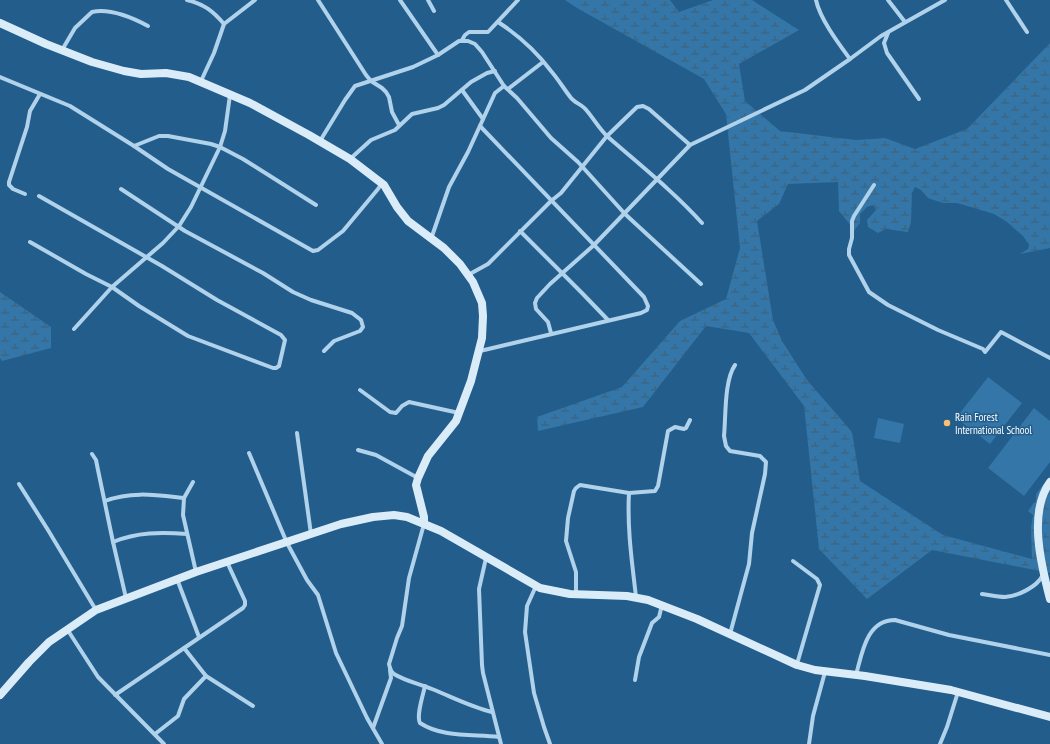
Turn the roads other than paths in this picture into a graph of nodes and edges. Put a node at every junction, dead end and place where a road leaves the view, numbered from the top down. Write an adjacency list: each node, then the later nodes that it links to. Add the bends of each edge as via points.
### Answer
1 (188, 0): 14 (street)
2 (201, 0): 14 (street)
3 (246, 0): 13 (street)
4 (256, 0): 13 (street)
5 (318, 0): 31 (street)
6 (400, 0): 25 (street)
7 (428, 0): 15 (street)
8 (518, 0): 16 (street)
9 (816, 0): 26 (street, via 832,34)
10 (888, 0): 17 (street)
11 (945, 0): 17 (street)
12 (1006, 0): 22 (street)
13 (249, 5): 19 (street)
14 (209, 8): 19 (street)
15 (434, 11)
16 (498, 22): 23 (street, via 488,32 469,32); 27 (street, via 513,32)
17 (905, 22): 21 (street)
18 (0, 23): 24 (street)
19 (224, 24): 30 (street)
20 (148, 26): 24 (street, via 124,15 92,12 75,28)
21 (888, 32): 26 (street); 36 (street, via 884,43 887,53)
22 (1027, 32)
23 (462, 40): 25 (street); 28 (street, via 475,44)
24 (62, 51): 30 (street, via 124,71 141,74 172,73)
25 (438, 55): 31 (street, via 413,67)
26 (850, 59): 42 (street, via 805,90)
27 (544, 62): 32 (street); 40 (street, via 572,99 587,110)
28 (495, 71): 32 (street); 33 (street, via 487,72)
29 (0, 77): 34 (street)
30 (201, 81): 35 (street)
31 (371, 81): 38 (street, via 386,92); 41 (street, via 359,84 351,91)
32 (506, 88): 37 (street, via 494,93); 46 (street)
33 (462, 90): 37 (street); 38 (street, via 444,105 412,114)
34 (40, 94): 43 (street, via 70,106); 52 (street, via 30,111 9,185)
35 (230, 94): 41 (street); 44 (street)
36 (919, 100)
37 (483, 119): 39 (street)
38 (399, 125): 45 (street, via 391,133 371,140)
39 (480, 126): 54 (street); 60 (street, via 449,187)
40 (607, 136): 42 (street, via 637,108 643,106); 46 (street); 47 (street)
41 (320, 141): 45 (street)
42 (690, 145): 47 (street)
43 (134, 146): 44 (street, via 159,136 168,136); 50 (street)
44 (220, 147): 50 (street); 55 (street)
45 (350, 159): 48 (street)
46 (582, 168): 54 (street, via 561,193); 56 (street)
47 (657, 179): 56 (street); 57 (street)
48 (382, 183): 50 (street, via 343,231 316,251); 60 (street, via 408,221)
49 (874, 185): 73 (street, via 852,221 849,249 851,260 869,292 888,305 985,352 1001,332)
50 (201, 187): 58 (street)
51 (121, 189): 58 (street)
52 (25, 194)
53 (39, 196): 63 (street)
54 (551, 200): 59 (street); 62 (street)
55 (316, 205)
56 (625, 214): 62 (street); 66 (street)
57 (702, 223)
58 (179, 226): 63 (street); 71 (street, via 293,292 347,311 361,320 362,330 334,341)
59 (520, 231): 64 (street); 65 (street, via 488,264)
60 (431, 239): 65 (street, via 444,248)
61 (30, 242): 67 (street)
62 (594, 245): 64 (street); 68 (street, via 644,297 648,306 641,313)
63 (147, 258): 67 (street); 67 (street, via 281,335 285,343 278,367 273,368 188,336)
64 (563, 274): 68 (street); 70 (street, via 537,298 535,303 536,309 548,322)
65 (468, 275): 72 (street, via 482,303)
66 (701, 284)
67 (112, 287): 69 (street)
68 (608, 320): 70 (street)
69 (74, 329)
70 (551, 333): 72 (street)
71 (324, 351)
72 (480, 351): 76 (street)
73 (1050, 358)
74 (735, 365): 109 (street, via 728,388 724,443 730,451 760,456 766,462 752,533 749,564)
75 (360, 390): 76 (street, via 393,413 409,402)
76 (460, 413): 82 (street, via 428,456)
77 (690, 420): 86 (street, via 686,428 674,426 668,431 657,490)
78 (297, 433): 91 (street)
79 (358, 450): 82 (street, via 376,455)
80 (249, 453): 93 (street)
81 (92, 454): 88 (street, via 96,460)
82 (418, 478): 89 (street, via 416,485)
83 (193, 482): 87 (street)
84 (1050, 482): 98 (street, via 1039,510 1038,544)
85 (19, 484): 107 (street)
86 (628, 493): 101 (street, via 580,485 574,491 566,541 576,572); 103 (street, via 628,540)
87 (184, 498): 88 (street, via 143,494 118,496); 90 (street)
88 (105, 501): 92 (street)
89 (424, 523): 91 (street, via 394,515 341,524); 94 (street); 114 (street, via 409,578 404,616)
90 (186, 534): 92 (street, via 146,533); 97 (street)
91 (311, 534): 93 (street)
92 (113, 542): 104 (street)
93 (287, 543): 96 (street); 126 (street, via 318,595 336,653)
94 (486, 558): 100 (street); 124 (street, via 479,601 483,673)
95 (793, 561): 113 (street, via 817,579 820,585)
96 (226, 562): 97 (street); 110 (street, via 245,605)
97 (196, 572): 99 (street)
98 (1043, 574): 102 (street, via 1036,585 1012,596); 105 (street)
99 (177, 578): 104 (street); 110 (street)
100 (536, 586): 101 (street, via 550,591); 132 (street, via 527,606 525,632 534,693)
101 (576, 594): 103 (street)
102 (982, 594)
103 (636, 597): 106 (street)
104 (126, 598): 107 (street)
105 (1050, 599)
106 (662, 605): 109 (street); 118 (street, via 659,617 652,623)
107 (96, 610): 108 (street)
108 (67, 629): 121 (street, via 98,677); 122 (street, via 49,642)
109 (730, 634): 113 (street)
110 (199, 638): 111 (street)
111 (184, 648): 117 (street); 121 (street)
112 (1050, 655): 116 (street, via 889,620 879,624 870,633)
113 (797, 665): 115 (street)
114 (390, 670): 119 (street); 126 (street, via 391,678)
115 (824, 672): 116 (street); 133 (street)
116 (856, 675): 120 (street)
117 (206, 676): 123 (street); 127 (street, via 184,699 178,716)
118 (635, 680)
119 (425, 686): 124 (street, via 468,705); 128 (street, via 418,720 423,725 449,734)
120 (958, 692): 125 (street); 134 (street)
121 (114, 694): 127 (street)
122 (0, 695)
123 (253, 706)
124 (492, 712): 128 (street)
125 (1050, 717)
126 (373, 728): 130 (street)
127 (156, 734): 129 (street)
128 (499, 737): 131 (street)
129 (164, 744)
130 (382, 744)
131 (501, 744)
132 (550, 744)
133 (809, 744)
134 (940, 744)

